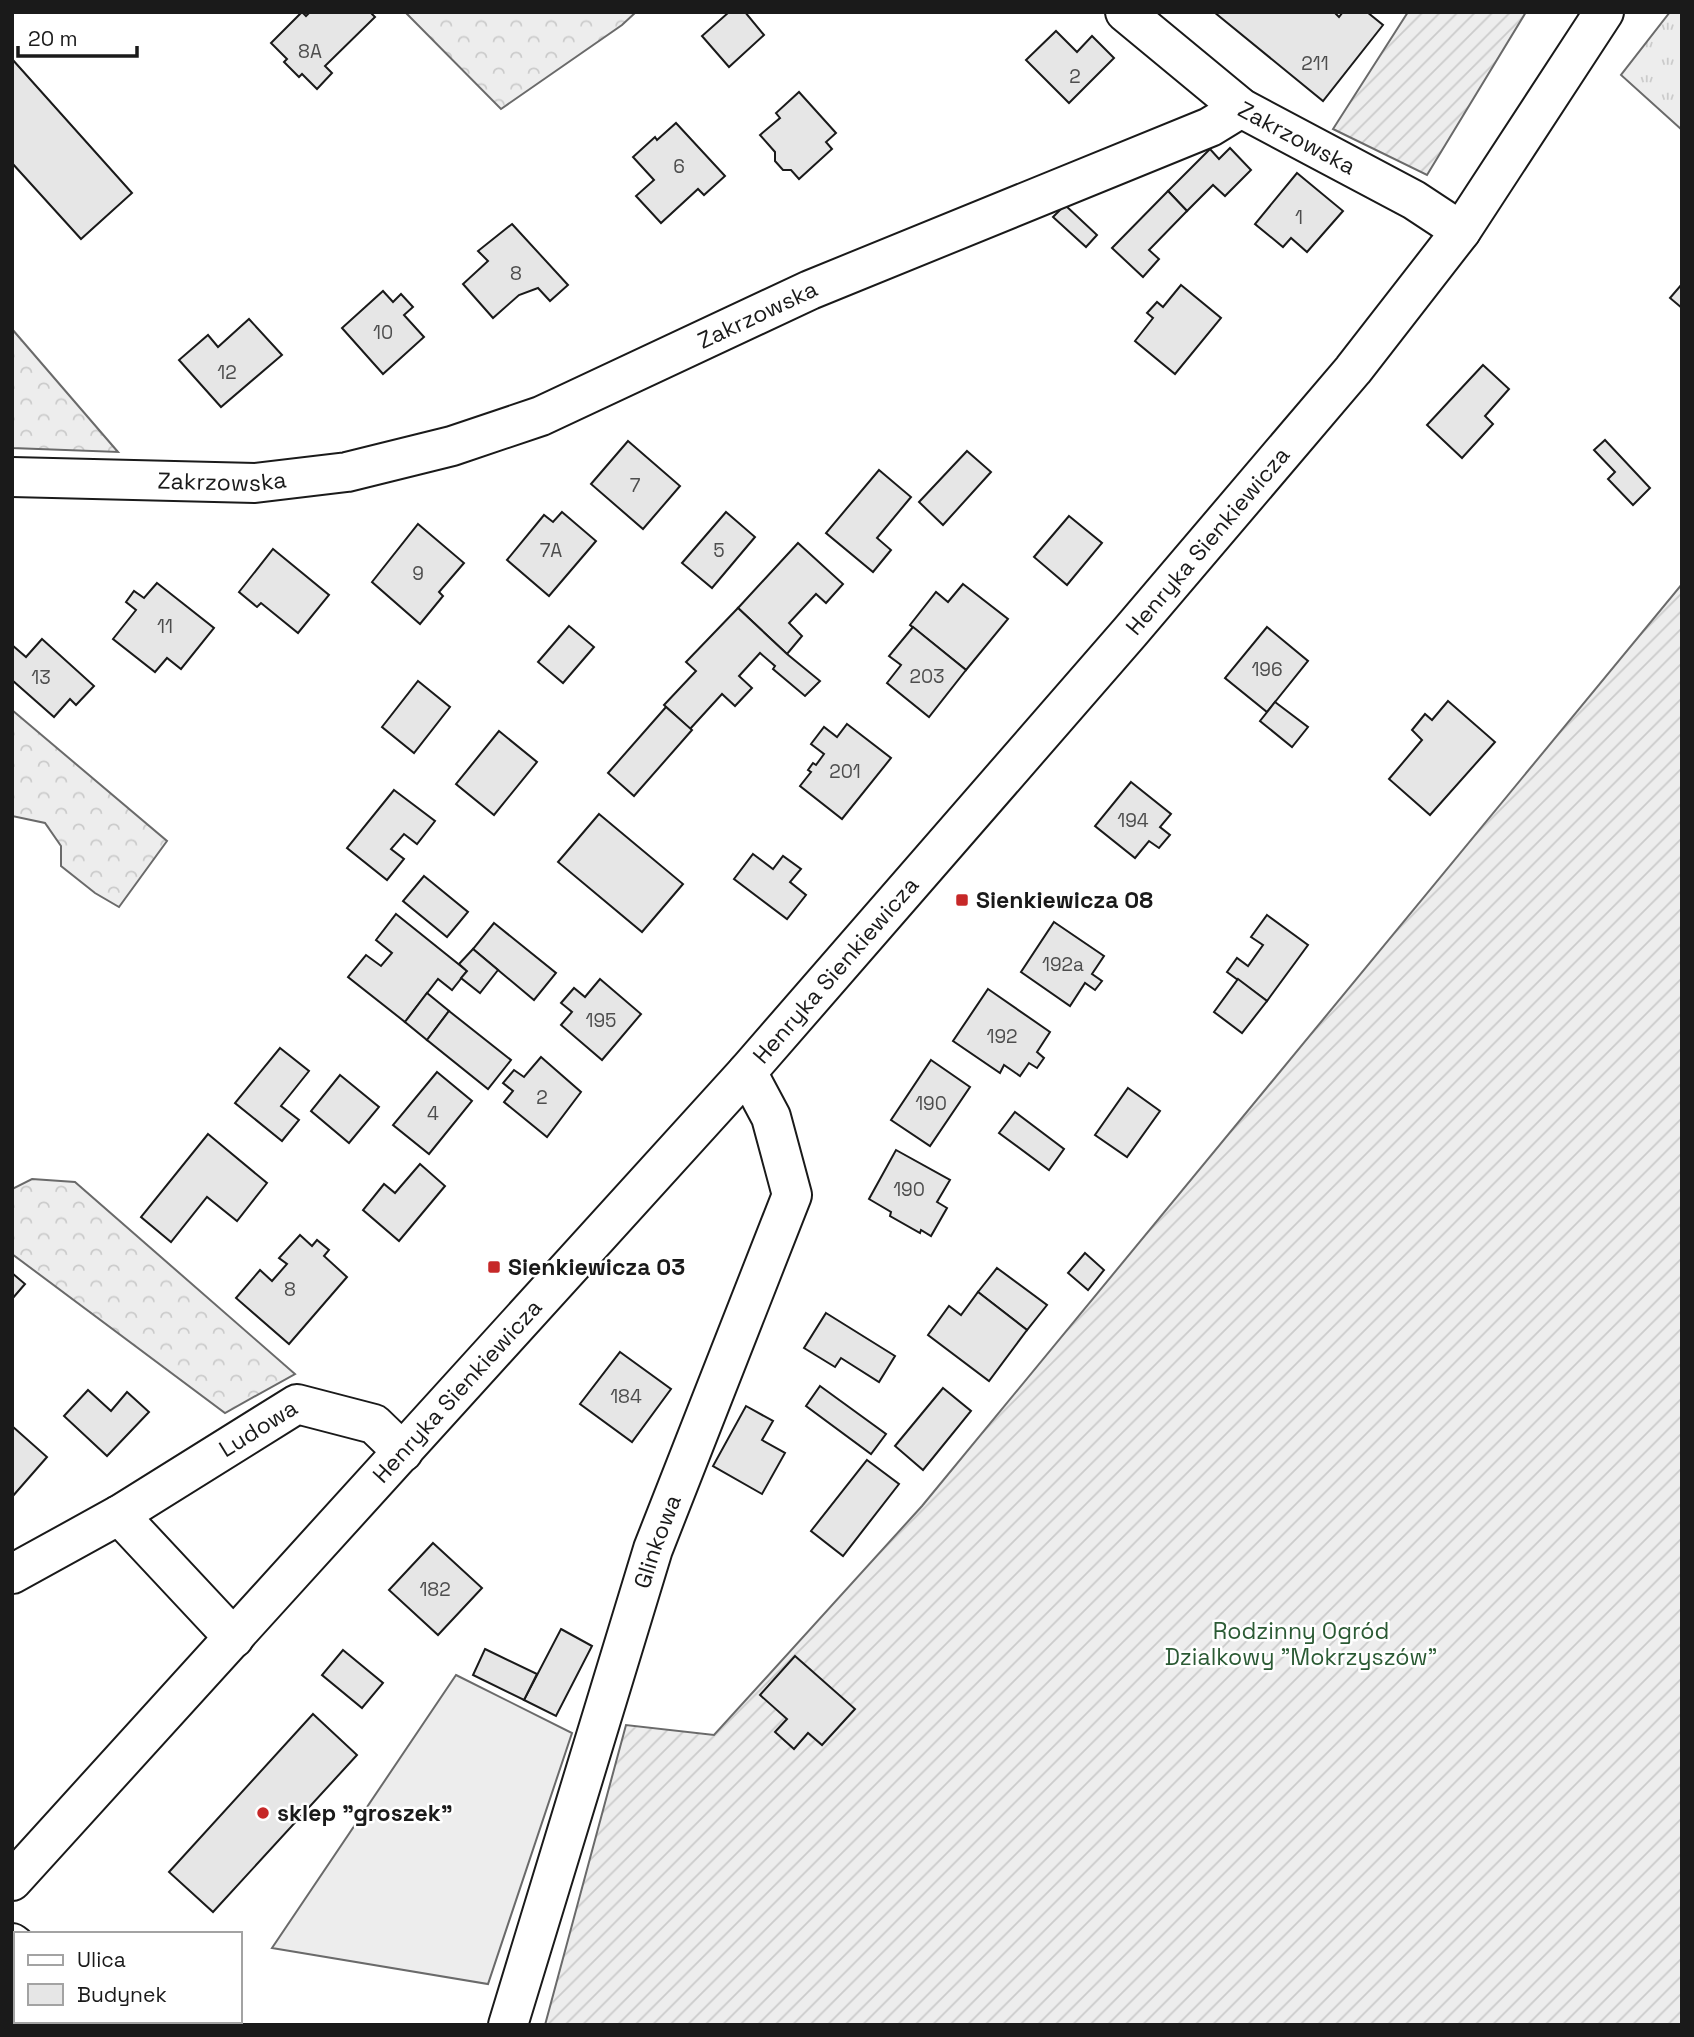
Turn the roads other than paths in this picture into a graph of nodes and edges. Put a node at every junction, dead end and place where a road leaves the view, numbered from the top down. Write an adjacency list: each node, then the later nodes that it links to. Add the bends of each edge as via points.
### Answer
1 (1125, 12): 3 (street)
2 (1604, 12): 4 (street, Henryka Sienkiewicza)
3 (1241, 108): 4 (street, Zakrzowska, via 1414,200); 5 (street, Zakrzowska, via 1210,127 810,290 541,416 452,446 347,472 255,483)
4 (1461, 231): 6 (street, Henryka Sienkiewicza, via 1344,380)
5 (12, 477)
6 (747, 1072): 7 (street, Henryka Sienkiewicza); 12 (street, Glinkowa, via 771,1117 792,1195 653,1549)
7 (403, 1452): 8 (street, Ludowa, via 374,1424 297,1404); 10 (street, Henryka Sienkiewicza)
8 (119, 1516): 9 (street, Ludowa); 10 (street)
9 (12, 1574)
10 (234, 1638): 11 (street, Henryka Sienkiewicza)
11 (12, 1881)
12 (508, 2025)

